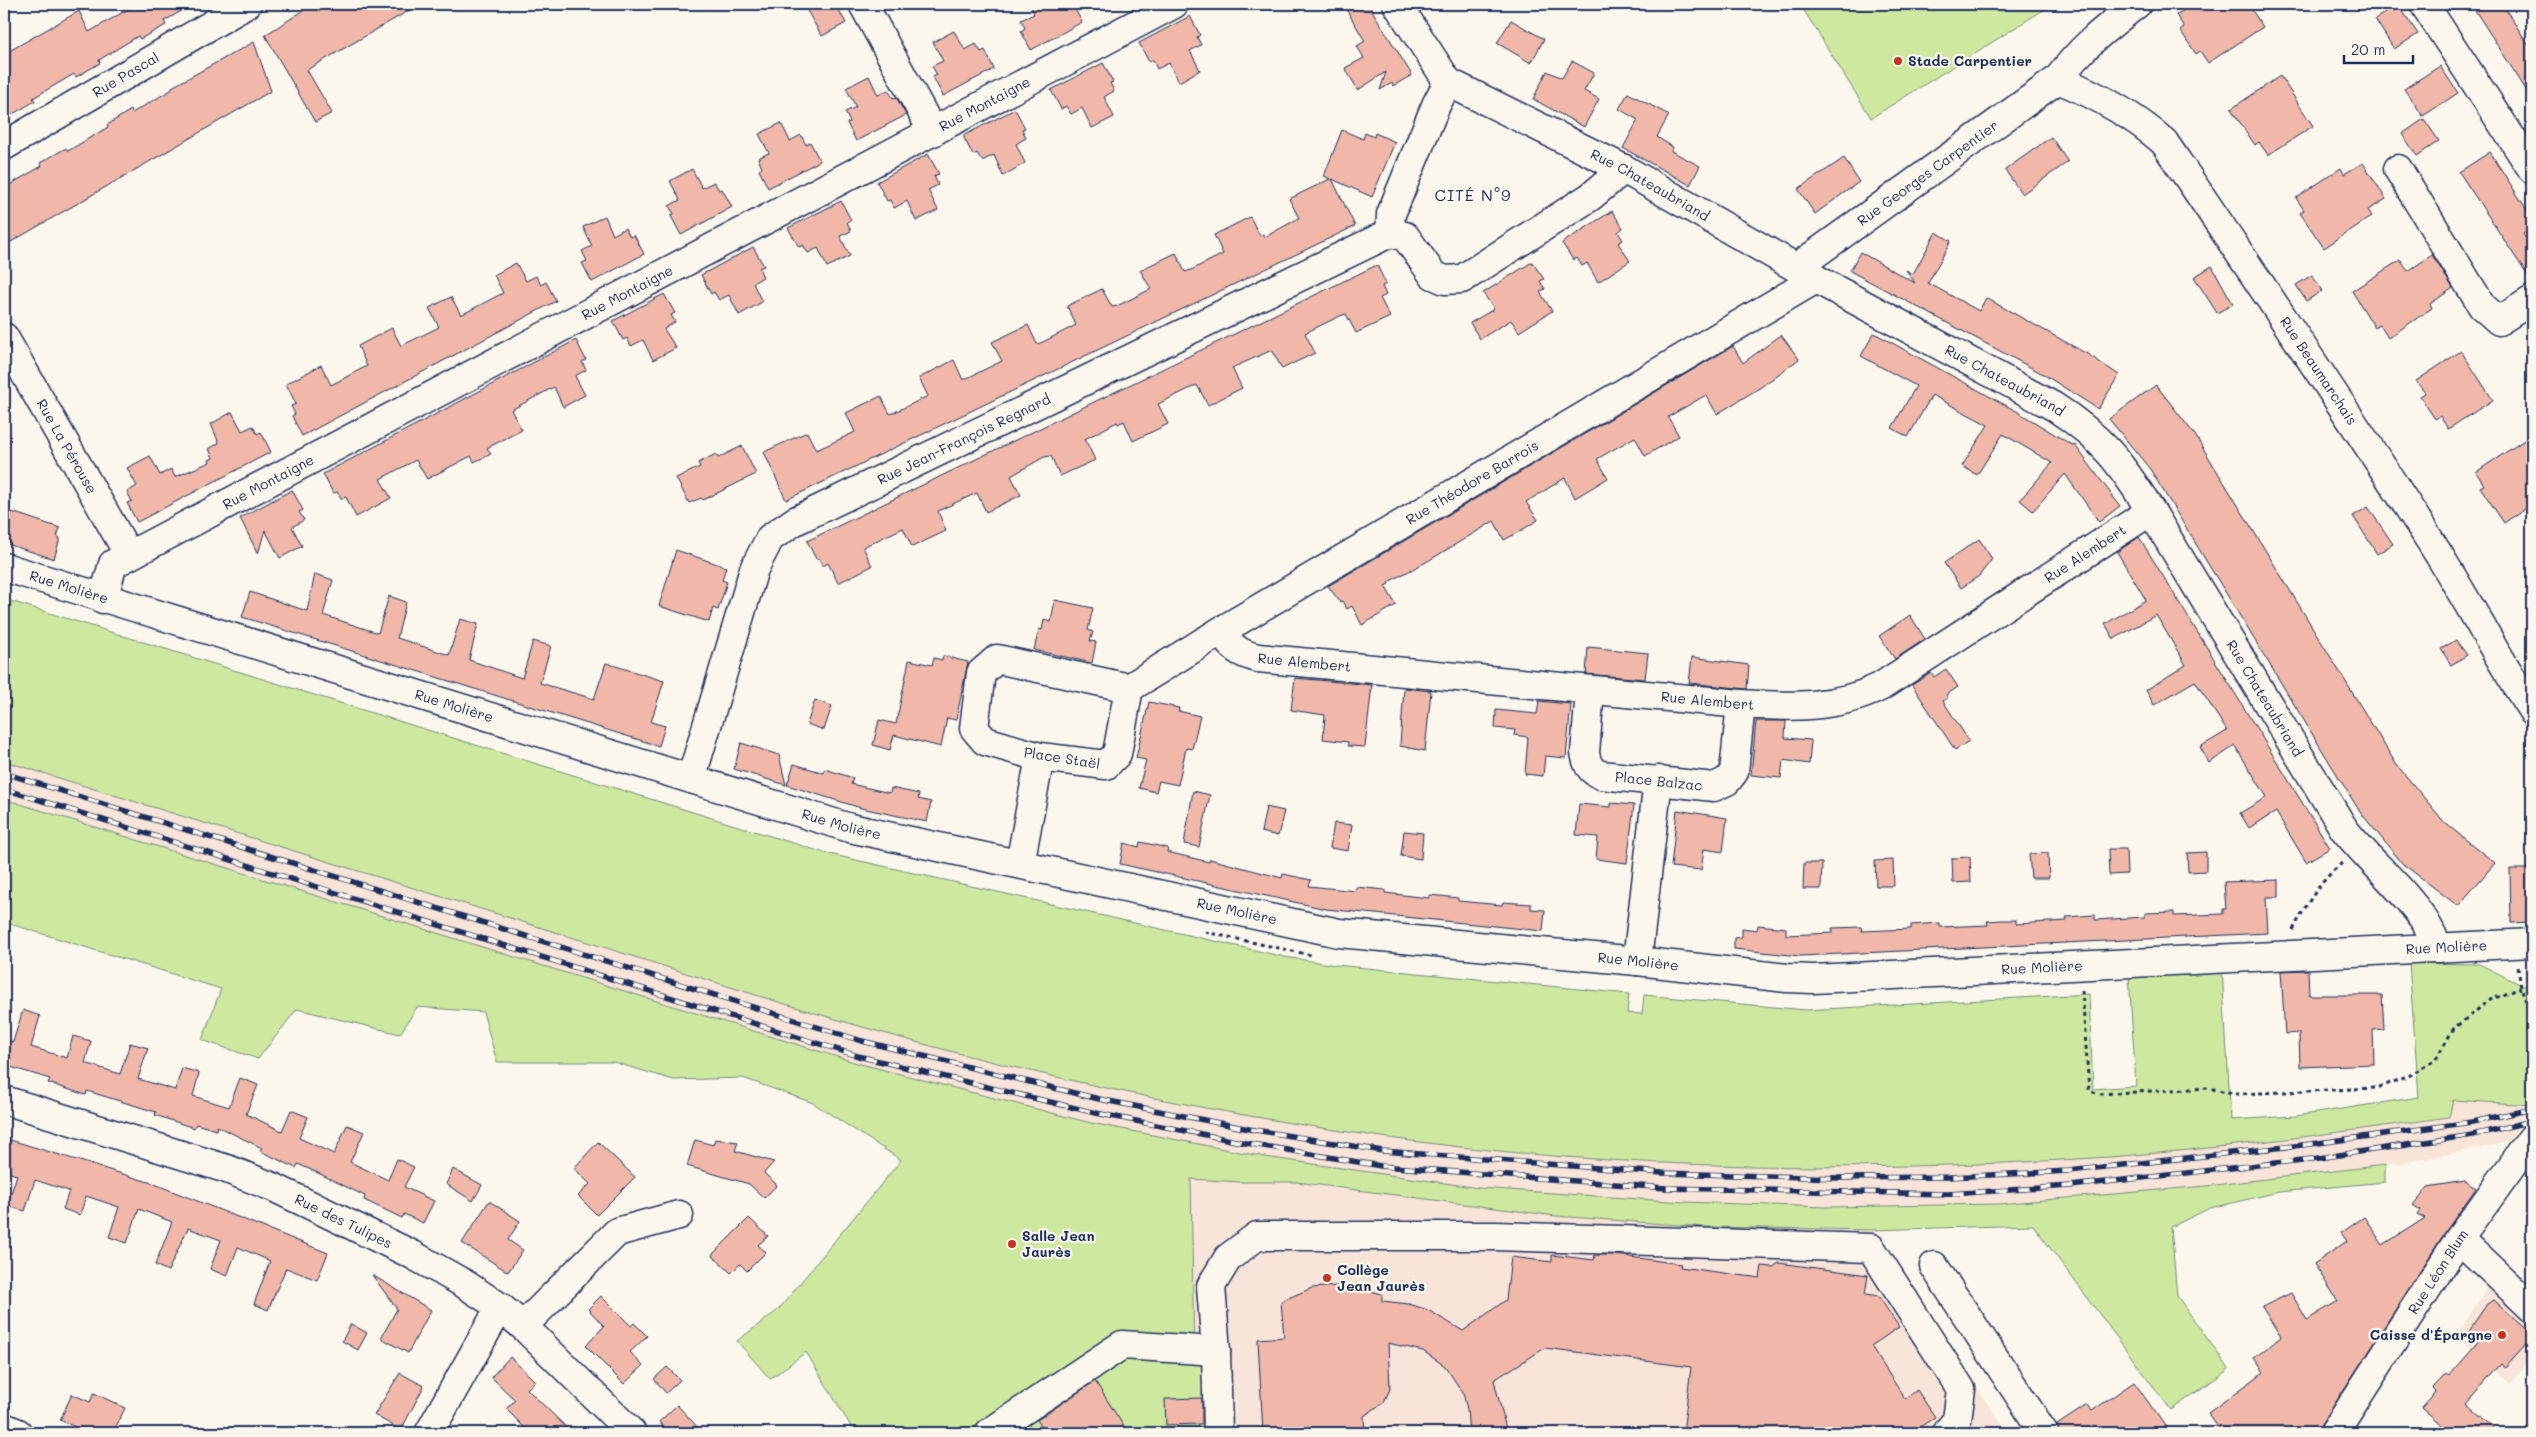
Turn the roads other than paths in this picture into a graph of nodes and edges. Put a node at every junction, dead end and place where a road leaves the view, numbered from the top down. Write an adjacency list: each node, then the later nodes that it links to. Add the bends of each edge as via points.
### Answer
1 (247, 4): 10 (street, Rue Pascal)
2 (862, 4): 9 (street)
3 (1174, 4): 9 (street, Rue Montaigne)
4 (1396, 4): 8 (street)
5 (2137, 4): 7 (street, Rue Georges Carpentier, via 2096,35 2076,54)
6 (2424, 4): 13 (street)
7 (2058, 79): 15 (street, Rue Georges Carpentier); 26 (street, Rue Beaumarchais, via 2136,118 2164,142 2361,432 2467,598 2498,659)
8 (1448, 82): 11 (street, Rue Chateaubriand); 14 (street, via 1391,214)
9 (933, 132): 19 (street, Rue Montaigne)
10 (4, 146)
11 (1624, 169): 14 (street, via 1590,197 1462,278 1445,280 1433,275 1405,236); 15 (street, Rue Chateaubriand)
12 (2398, 169): 16 (street, via 2482,306 2499,321)
13 (2532, 169)
14 (1390, 233): 28 (street, Rue Jean-François Regnard, via 804,517 770,538 754,569)
15 (1807, 273): 18 (street, Rue Chateaubriand, via 2081,424 2124,469); 22 (street, Rue Théodore Barrois)
16 (2532, 300)
17 (4, 337): 19 (street, Rue La Pérouse)
18 (2151, 511): 25 (street, Rue Alembert, via 1864,695 1816,705); 31 (street, Rue Chateaubriand, via 2344,829 2412,904)
19 (129, 555): 21 (street, Rue Montaigne, via 113,564)
20 (4, 567): 21 (street, Rue Molière)
21 (103, 599): 28 (street, Rue Molière)
22 (1221, 631): 23 (street, Rue Théodore Barrois); 24 (street, Rue Alembert, via 1236,650 1258,658)
23 (1129, 688): 27 (street, Place Staël, via 1117,754 1106,765); 27 (street, Place Staël, via 997,659 981,673 974,728 985,741)
24 (1590, 690): 25 (street, Rue Alembert); 29 (street, Place Balzac, via 1586,754 1590,767 1601,775)
25 (1741, 704): 29 (street, Place Balzac, via 1734,772 1727,781 1714,787)
26 (2532, 710)
27 (1040, 757): 30 (street)
28 (691, 779): 30 (street, Rue Molière, via 850,828)
29 (1658, 780): 33 (street)
30 (1020, 864): 33 (street, Rue Molière, via 1339,933)
31 (2439, 948): 32 (street, Rue Molière); 33 (street, Rue Molière, via 1813,979)
32 (2526, 948)
33 (1638, 961)
34 (4, 1100): 39 (street, Rue des Tulipes, via 227,1169 273,1187 405,1250)
35 (2528, 1154): 37 (street, Rue Léon Blum)
36 (679, 1215): 41 (street, via 617,1232)
37 (2459, 1239): 40 (street); 51 (street, Rue Léon Blum)
38 (1934, 1266): 50 (street)
39 (500, 1307): 41 (street, Rue des Tulipes); 45 (street)
40 (2532, 1308)
41 (523, 1326): 46 (street, Rue des Tulipes)
42 (1216, 1352): 47 (street, via 1122,1345); 48 (street); 49 (street, via 1210,1286 1228,1258 1257,1236 1496,1236 1871,1248 1961,1389 1957,1420)
43 (4, 1426): 44 (street)
44 (18, 1433)
45 (429, 1433)
46 (632, 1433)
47 (989, 1433)
48 (1218, 1433)
49 (1946, 1433)
50 (2044, 1433)
51 (2334, 1433)

